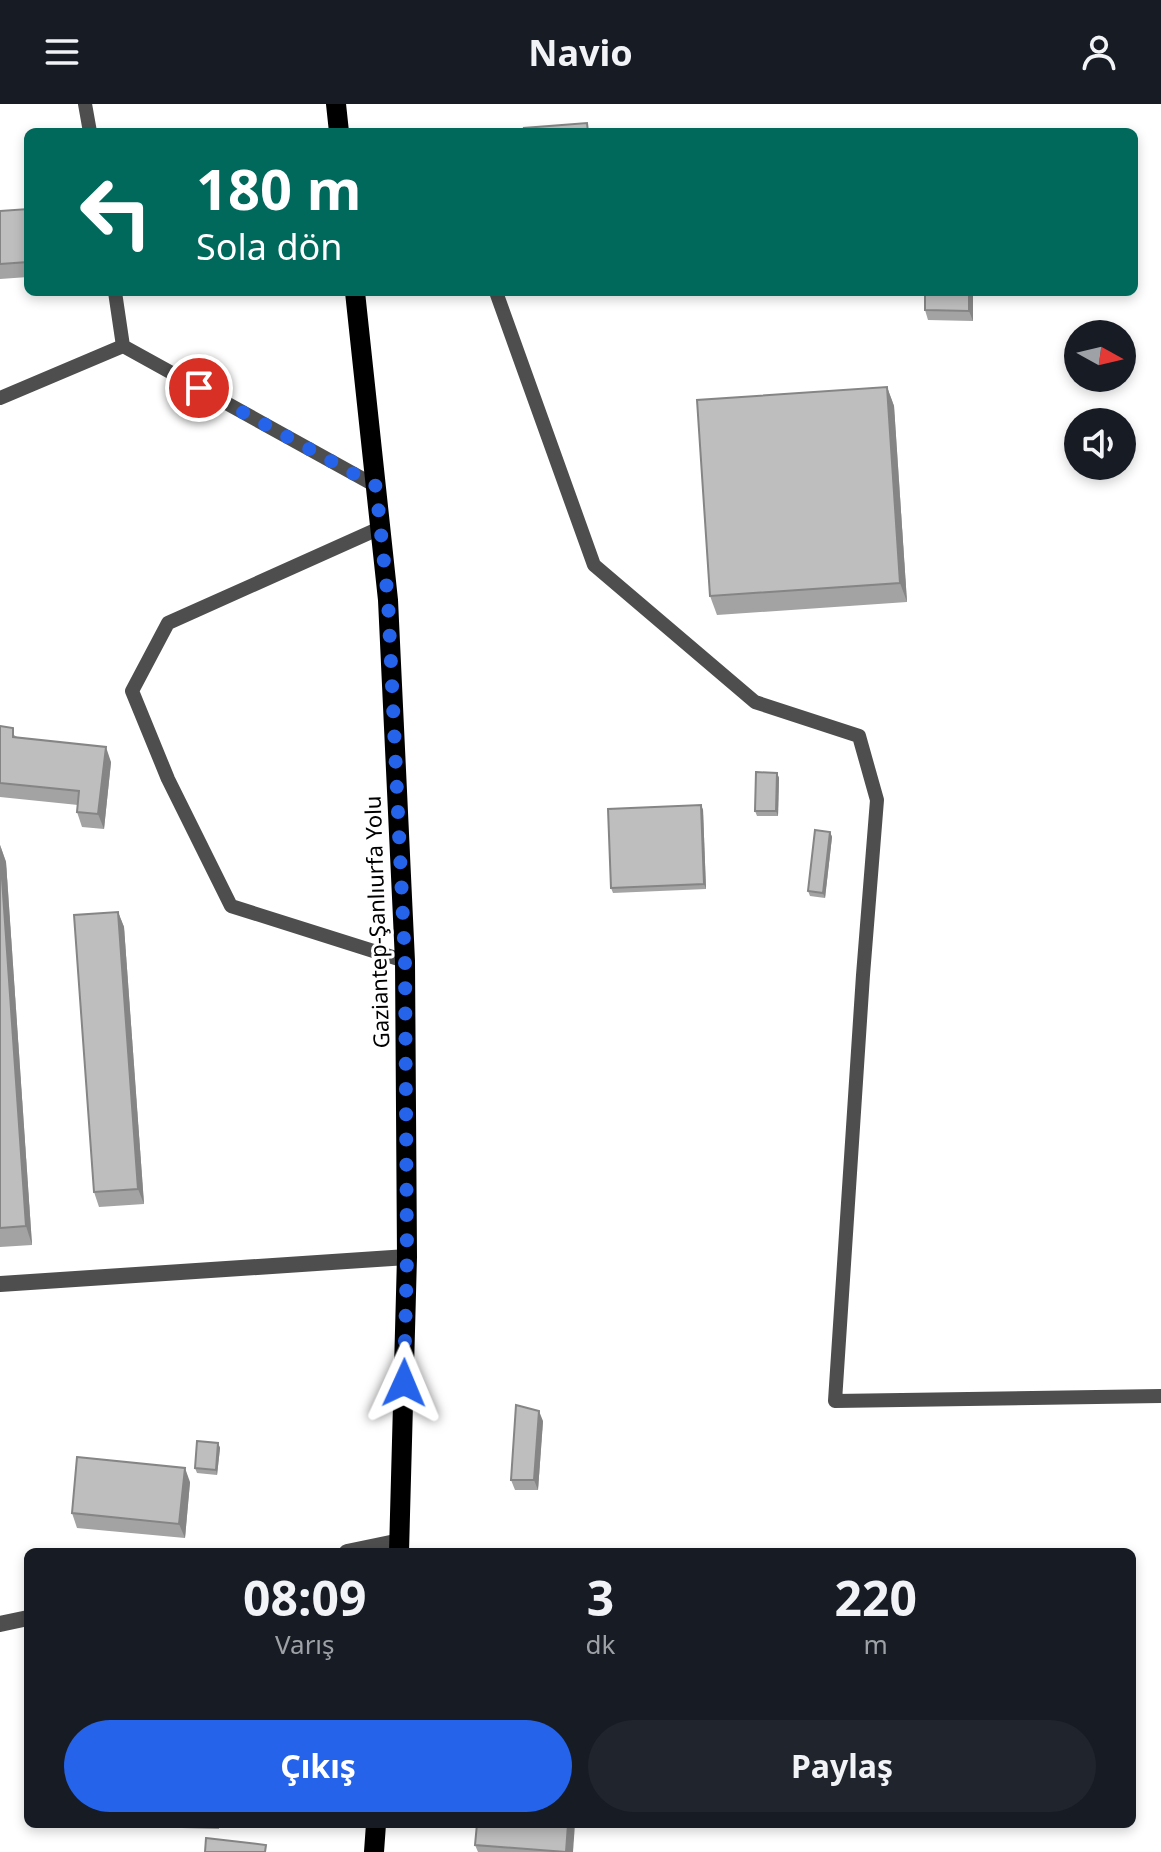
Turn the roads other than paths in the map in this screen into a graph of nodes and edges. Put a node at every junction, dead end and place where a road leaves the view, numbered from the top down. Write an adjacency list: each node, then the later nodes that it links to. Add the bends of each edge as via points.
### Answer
1 (85, 104): 3 (lane)
2 (336, 104): 4 (main road)
3 (89, 128)
4 (339, 128)
5 (116, 296): 8 (lane)
6 (355, 296): 10 (main road, Gaziantep-Şanlıurfa Yolu)
7 (497, 296): 15 (lane, via 594,565 755,702 859,736 877,800 835,1401)
8 (123, 346): 9 (lane); 10 (lane)
9 (0, 398)
10 (376, 486): 11 (main road, Gaziantep-Şanlıurfa Yolu)
11 (380, 528): 12 (main road, Gaziantep-Şanlıurfa Yolu); 12 (lane, via 168,623 132,691 168,779 231,906)
12 (405, 961): 13 (main road, Gaziantep-Şanlıurfa Yolu)
13 (407, 1257): 14 (street); 16 (main road, Gaziantep-Şanlıurfa Yolu)
14 (0, 1284)
15 (1161, 1396)
16 (400, 1546)
17 (24, 1619): 18 (street)
18 (0, 1624)
19 (376, 1828): 20 (main road)
20 (374, 1852)

